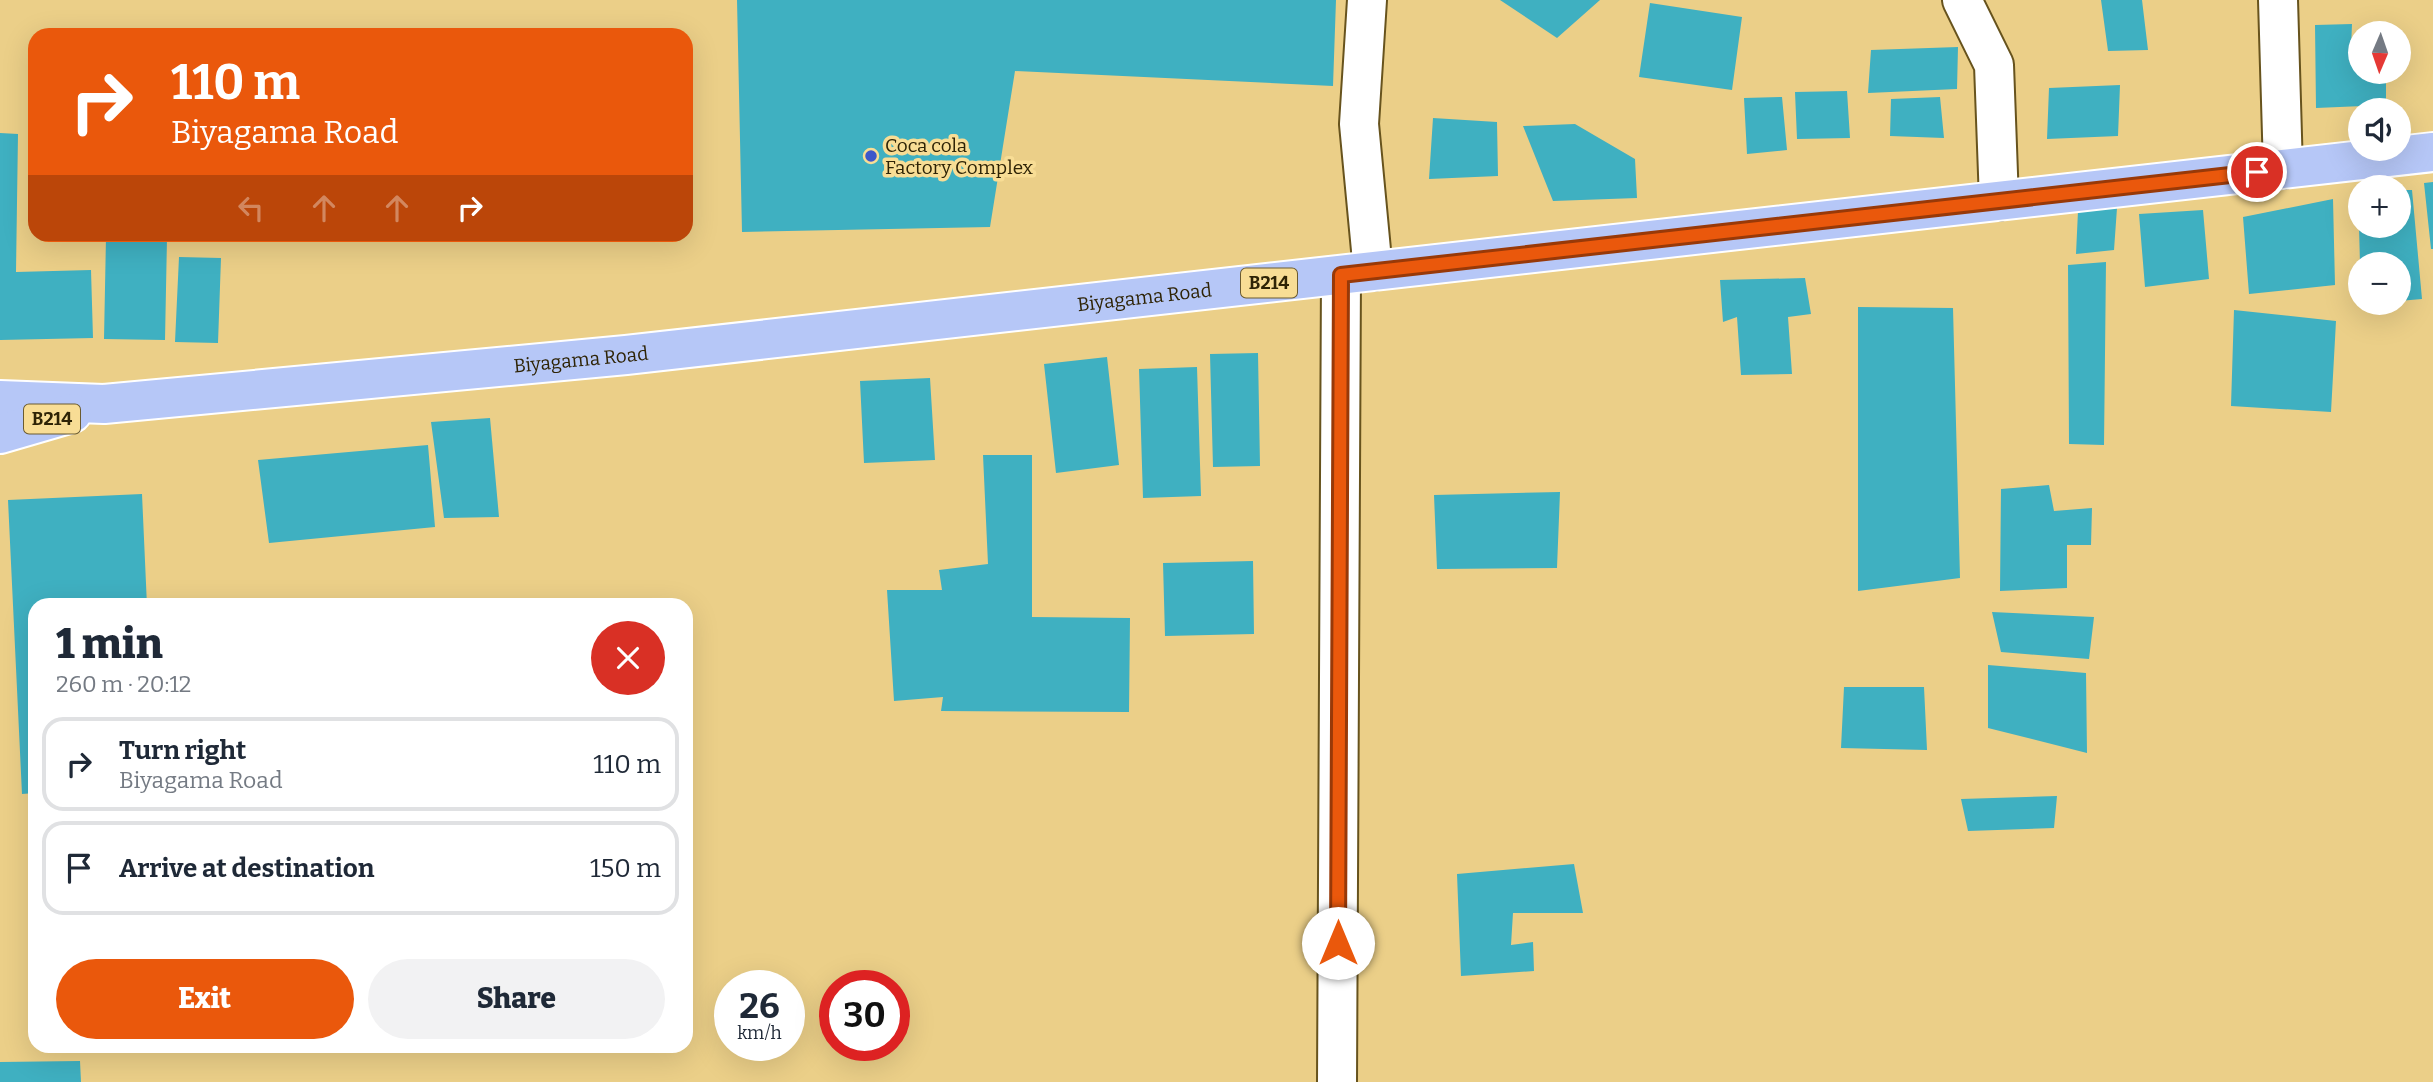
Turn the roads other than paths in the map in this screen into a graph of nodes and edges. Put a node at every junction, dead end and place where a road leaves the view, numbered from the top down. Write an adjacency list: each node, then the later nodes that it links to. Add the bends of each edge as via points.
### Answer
1 (1367, 0): 7 (street)
2 (1962, 0): 6 (street, via 1994,65)
3 (2278, 0): 5 (street)
4 (2433, 152): 5 (main road, Biyagama Road / B214)
5 (2283, 169): 6 (main road, Biyagama Road / B214)
6 (1998, 201): 7 (main road, Biyagama Road / B214)
7 (1357, 273): 9 (main road, Biyagama Road / B214, via 626,355); 11 (street)
8 (0, 400): 9 (main road, Biyagama Road / B214)
9 (104, 404): 10 (main road, Biyagama Road / B214)
10 (0, 434)
11 (1337, 1082)

